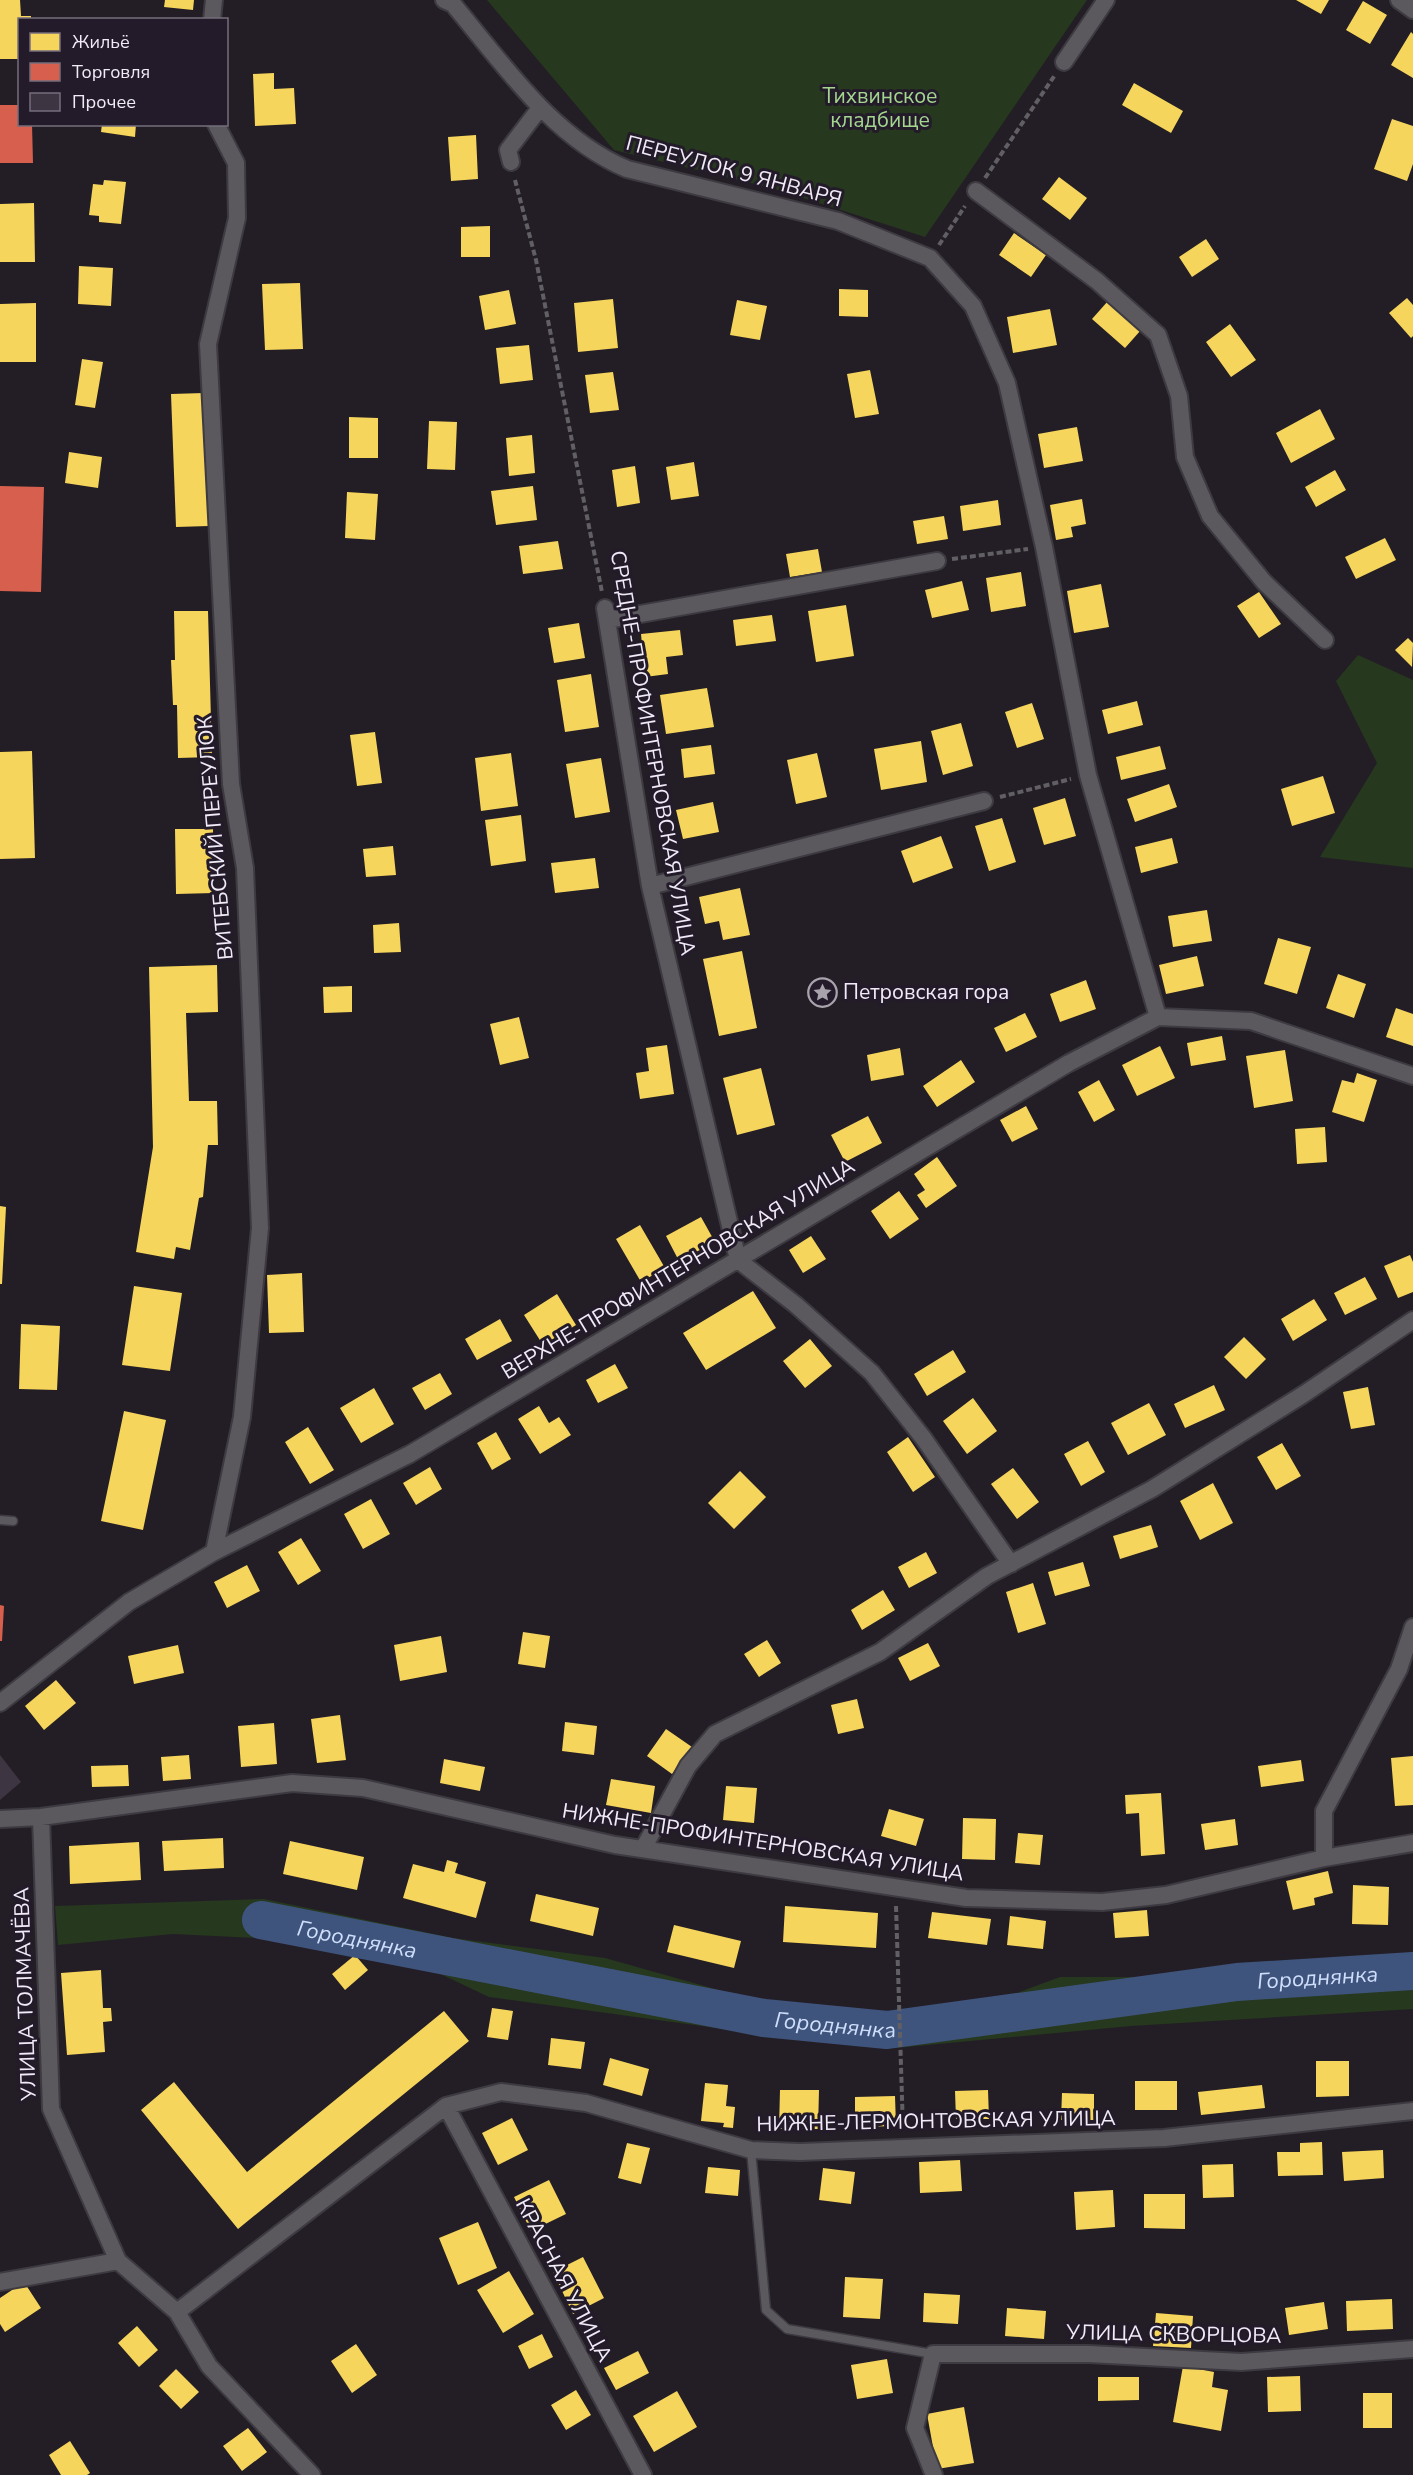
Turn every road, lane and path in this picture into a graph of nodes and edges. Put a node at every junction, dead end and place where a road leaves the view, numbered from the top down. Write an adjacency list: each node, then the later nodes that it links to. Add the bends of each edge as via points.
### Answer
1 (214, 0): 6 (street)
2 (444, 0): 8 (street, ПЕРЕУЛОК 9 ЯНВАРЯ, via 453,4)
3 (1106, 0): 7 (street)
4 (1399, 0): 5 (street)
5 (1413, 10)
6 (212, 18)
7 (1064, 62): 11 (path)
8 (540, 108): 10 (street, via 508,150); 12 (street, ПЕРЕУЛОК 9 ЯНВАРЯ, via 599,157 627,170 838,221)
9 (217, 126): 26 (street, ВИТЕБСКИЙ ПЕРЕУЛОК, via 236,163 237,218 208,344 231,783 244,868 260,1228 242,1417)
10 (511, 162): 15 (path, СРЕДНЕ-ПРОФИНТЕРНОВСКАЯ УЛИЦА, via 536,260)
11 (976, 191): 12 (path); 16 (street, via 1097,281 1158,335 1179,396 1185,457 1210,516 1264,582)
12 (930, 258): 13 (street, via 973,306 1007,384)
13 (1044, 547): 14 (path); 17 (street)
14 (937, 561): 15 (street)
15 (606, 614): 19 (street, СРЕДНЕ-ПРОФИНТЕРНОВСКАЯ УЛИЦА)
16 (1325, 640)
17 (1088, 775): 18 (path); 20 (street)
18 (984, 801): 19 (street)
19 (650, 886): 22 (street, СРЕДНЕ-ПРОФИНТЕРНОВСКАЯ УЛИЦА)
20 (1158, 1017): 21 (street, ВЕРХНЕ-ПРОФИНТЕРНОВСКАЯ УЛИЦА, via 1251,1021); 22 (street, ВЕРХНЕ-ПРОФИНТЕРНОВСКАЯ УЛИЦА, via 1069,1063)
21 (1413, 1076)
22 (738, 1260): 26 (street, ВЕРХНЕ-ПРОФИНТЕРНОВСКАЯ УЛИЦА, via 410,1454); 27 (street, via 872,1372)
23 (1413, 1320): 27 (street, via 1152,1489)
24 (0, 1520): 25 (lane)
25 (14, 1521)
26 (214, 1552): 29 (street, ВЕРХНЕ-ПРОФИНТЕРНОВСКАЯ УЛИЦА, via 129,1602)
27 (1011, 1564): 33 (street, via 987,1576 880,1652 715,1734 688,1766)
28 (1413, 1628): 34 (street, via 1399,1669 1324,1811)
29 (0, 1703)
30 (41, 1817): 31 (street, НИЖНЕ-ПРОФИНТЕРНОВСКАЯ УЛИЦА); 33 (street, НИЖНЕ-ПРОФИНТЕРНОВСКАЯ УЛИЦА, via 291,1783 363,1788); 40 (street, УЛИЦА ТОЛМАЧЁВА, via 51,2109)
31 (0, 1819)
32 (1413, 1843): 34 (street, НИЖНЕ-ПРОФИНТЕРНОВСКАЯ УЛИЦА)
33 (643, 1849): 35 (street, НИЖНЕ-ПРОФИНТЕРНОВСКАЯ УЛИЦА)
34 (1324, 1858): 35 (street, НИЖНЕ-ПРОФИНТЕРНОВСКАЯ УЛИЦА, via 1166,1894 1102,1902 966,1898)
35 (896, 1887): 38 (path)
36 (446, 2106): 39 (street, НИЖНЕ-ЛЕРМОНТОВСКАЯ УЛИЦА, via 501,2092 586,2103); 42 (street, НИЖНЕ-ЛЕРМОНТОВСКАЯ УЛИЦА); 46 (street, КРАСНАЯ УЛИЦА)
37 (1413, 2111): 38 (street, НИЖНЕ-ЛЕРМОНТОВСКАЯ УЛИЦА, via 1164,2138)
38 (904, 2148): 39 (street, НИЖНЕ-ЛЕРМОНТОВСКАЯ УЛИЦА)
39 (751, 2150): 44 (lane, via 766,2310 787,2329)
40 (118, 2261): 41 (street); 42 (street, УЛИЦА ТОЛМАЧЁВА)
41 (0, 2282)
42 (177, 2312): 45 (street, УЛИЦА ТОЛМАЧЁВА, via 209,2366)
43 (1413, 2349): 44 (street, УЛИЦА СКВОРЦОВА, via 1241,2362 1089,2354)
44 (933, 2354): 47 (street, via 915,2427)
45 (312, 2475)
46 (643, 2475)
47 (934, 2475)

